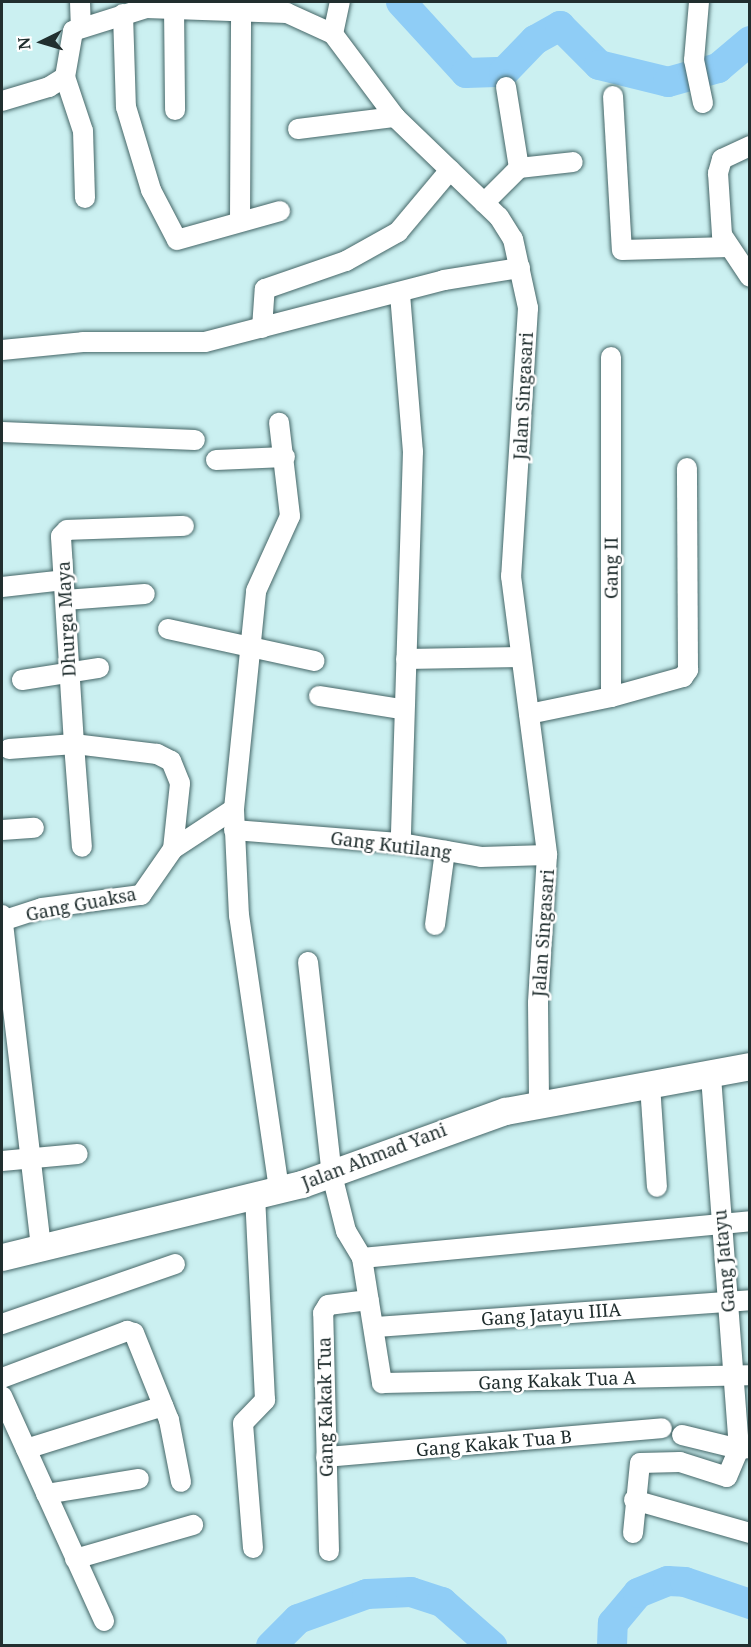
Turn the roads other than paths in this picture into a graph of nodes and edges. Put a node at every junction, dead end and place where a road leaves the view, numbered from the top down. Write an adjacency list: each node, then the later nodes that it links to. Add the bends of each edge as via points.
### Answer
1 (80, 2): 8 (street)
2 (340, 2): 9 (street)
3 (699, 2): 12 (street, via 694,60)
4 (146, 5): 5 (street, Jalan Singasari); 7 (street, Jalan Singasari)
5 (174, 7): 6 (street, Jalan Singasari); 15 (street)
6 (249, 7): 9 (street, Jalan Singasari, via 301,16); 25 (street)
7 (123, 14): 8 (street, Jalan Singasari); 25 (street, via 126,107 151,190 177,240)
8 (75, 33): 10 (street)
9 (333, 34): 16 (street, Jalan Singasari)
10 (64, 76): 13 (street, via 49,87); 22 (street, via 83,131)
11 (506, 87): 20 (street)
12 (701, 95)
13 (2, 96)
14 (613, 96): 26 (street, via 622,250)
15 (175, 110)
16 (395, 117): 17 (street); 21 (street, Jalan Singasari)
17 (298, 129)
18 (750, 146): 26 (street, via 729,155 718,166 719,219)
19 (573, 162): 20 (street)
20 (519, 168): 23 (street)
21 (450, 170): 23 (street, Jalan Singasari); 30 (street, via 398,232 346,261 265,289)
22 (86, 198)
23 (484, 203): 27 (street, Jalan Singasari, via 513,239)
24 (280, 211): 25 (street)
25 (240, 220)
26 (729, 247): 28 (street)
27 (520, 268): 29 (street); 46 (street, Jalan Singasari, via 527,330 511,576)
28 (750, 277)
29 (399, 294): 30 (street); 47 (street, via 413,451)
30 (262, 328): 31 (street, via 183,345 83,342)
31 (2, 350)
32 (611, 357): 53 (street, Gang II)
33 (279, 423): 36 (street)
34 (2, 432): 35 (street)
35 (195, 440)
36 (285, 457): 37 (street); 45 (street, via 290,516 256,591)
37 (216, 460)
38 (687, 468): 53 (street, via 688,669 683,677)
39 (184, 526): 40 (street, Dhurga Maya, via 64,531)
40 (64, 580): 41 (street); 43 (street, Dhurga Maya)
41 (2, 587)
42 (145, 594): 43 (street)
43 (65, 600): 50 (street, Dhurga Maya)
44 (168, 629): 45 (street)
45 (253, 647): 48 (street); 58 (street)
46 (521, 657): 47 (street); 55 (street, Jalan Singasari)
47 (406, 659): 54 (street)
48 (315, 661)
49 (99, 668): 50 (street)
50 (69, 671): 51 (street); 56 (street, Dhurga Maya)
51 (22, 680)
52 (319, 696): 54 (street)
53 (610, 697): 55 (street)
54 (401, 709): 62 (street)
55 (529, 714): 66 (street, Jalan Singasari)
56 (74, 744): 57 (street); 63 (street, Dhurga Maya); 64 (street, via 157,754 171,761 180,783)
57 (9, 749)
58 (234, 809): 61 (street); 64 (street, Gang Guaksa)
59 (34, 828): 60 (street)
60 (2, 830)
61 (234, 830): 62 (street, Gang Kutilang); 80 (street)
62 (401, 843): 65 (street, Gang Kutilang)
63 (82, 847)
64 (173, 849): 68 (street, Gang Guaksa, via 137,897 42,908)
65 (445, 851): 66 (street, Gang Kutilang, via 481,857); 69 (street)
66 (547, 855): 74 (street, Jalan Singasari, via 538,1003)
67 (2, 915): 68 (street)
68 (2, 921): 76 (street)
69 (435, 925)
70 (308, 962): 78 (street)
71 (750, 1066): 72 (main road, Jalan Ahmad Yani)
72 (711, 1074): 73 (main road, Jalan Ahmad Yani); 82 (street, Gang Jatayu)
73 (650, 1085): 74 (main road, Jalan Ahmad Yani); 79 (street)
74 (539, 1104): 78 (main road, Jalan Ahmad Yani, via 442,1129)
75 (78, 1154): 76 (street)
76 (32, 1157): 77 (street); 83 (street)
77 (2, 1161)
78 (333, 1175): 80 (main road, Jalan Ahmad Yani); 85 (street, via 346,1231)
79 (657, 1187)
80 (267, 1192): 83 (main road, Jalan Ahmad Yani); 108 (street, via 265,1400 243,1423)
81 (750, 1221): 82 (street)
82 (721, 1224): 85 (street); 89 (street, Gang Jatayu)
83 (41, 1245): 84 (main road, Jalan Ahmad Yani)
84 (2, 1257)
85 (362, 1258): 87 (street)
86 (175, 1264): 90 (street)
87 (369, 1300): 91 (street); 100 (street, Gang Kakak Tua, via 328,1305 323,1313)
88 (750, 1300): 89 (street, Gang Jatayu IIIA)
89 (727, 1301): 91 (street, Gang Jatayu IIIA); 92 (street, Gang Jatayu)
90 (2, 1324)
91 (376, 1327): 92 (street, Gang Kakak Tua A, via 381,1380 390,1387)
92 (743, 1375): 98 (street, Gang Jatayu)
93 (2, 1378): 95 (street, via 131,1332)
94 (2, 1396): 99 (street)
95 (163, 1406): 99 (street); 102 (street)
96 (662, 1428): 100 (street, Gang Kakak Tua B)
97 (682, 1435): 98 (street)
98 (744, 1448): 104 (street, via 727,1477 680,1462 640,1463)
99 (26, 1449): 103 (street)
100 (326, 1457): 109 (street, Gang Kakak Tua)
101 (139, 1479): 103 (street)
102 (181, 1482)
103 (46, 1494): 110 (street)
104 (634, 1500): 106 (street); 107 (street)
105 (194, 1525): 110 (street)
106 (633, 1533)
107 (750, 1533)
108 (253, 1548)
109 (329, 1551)
110 (75, 1559): 111 (street)
111 (104, 1621)

